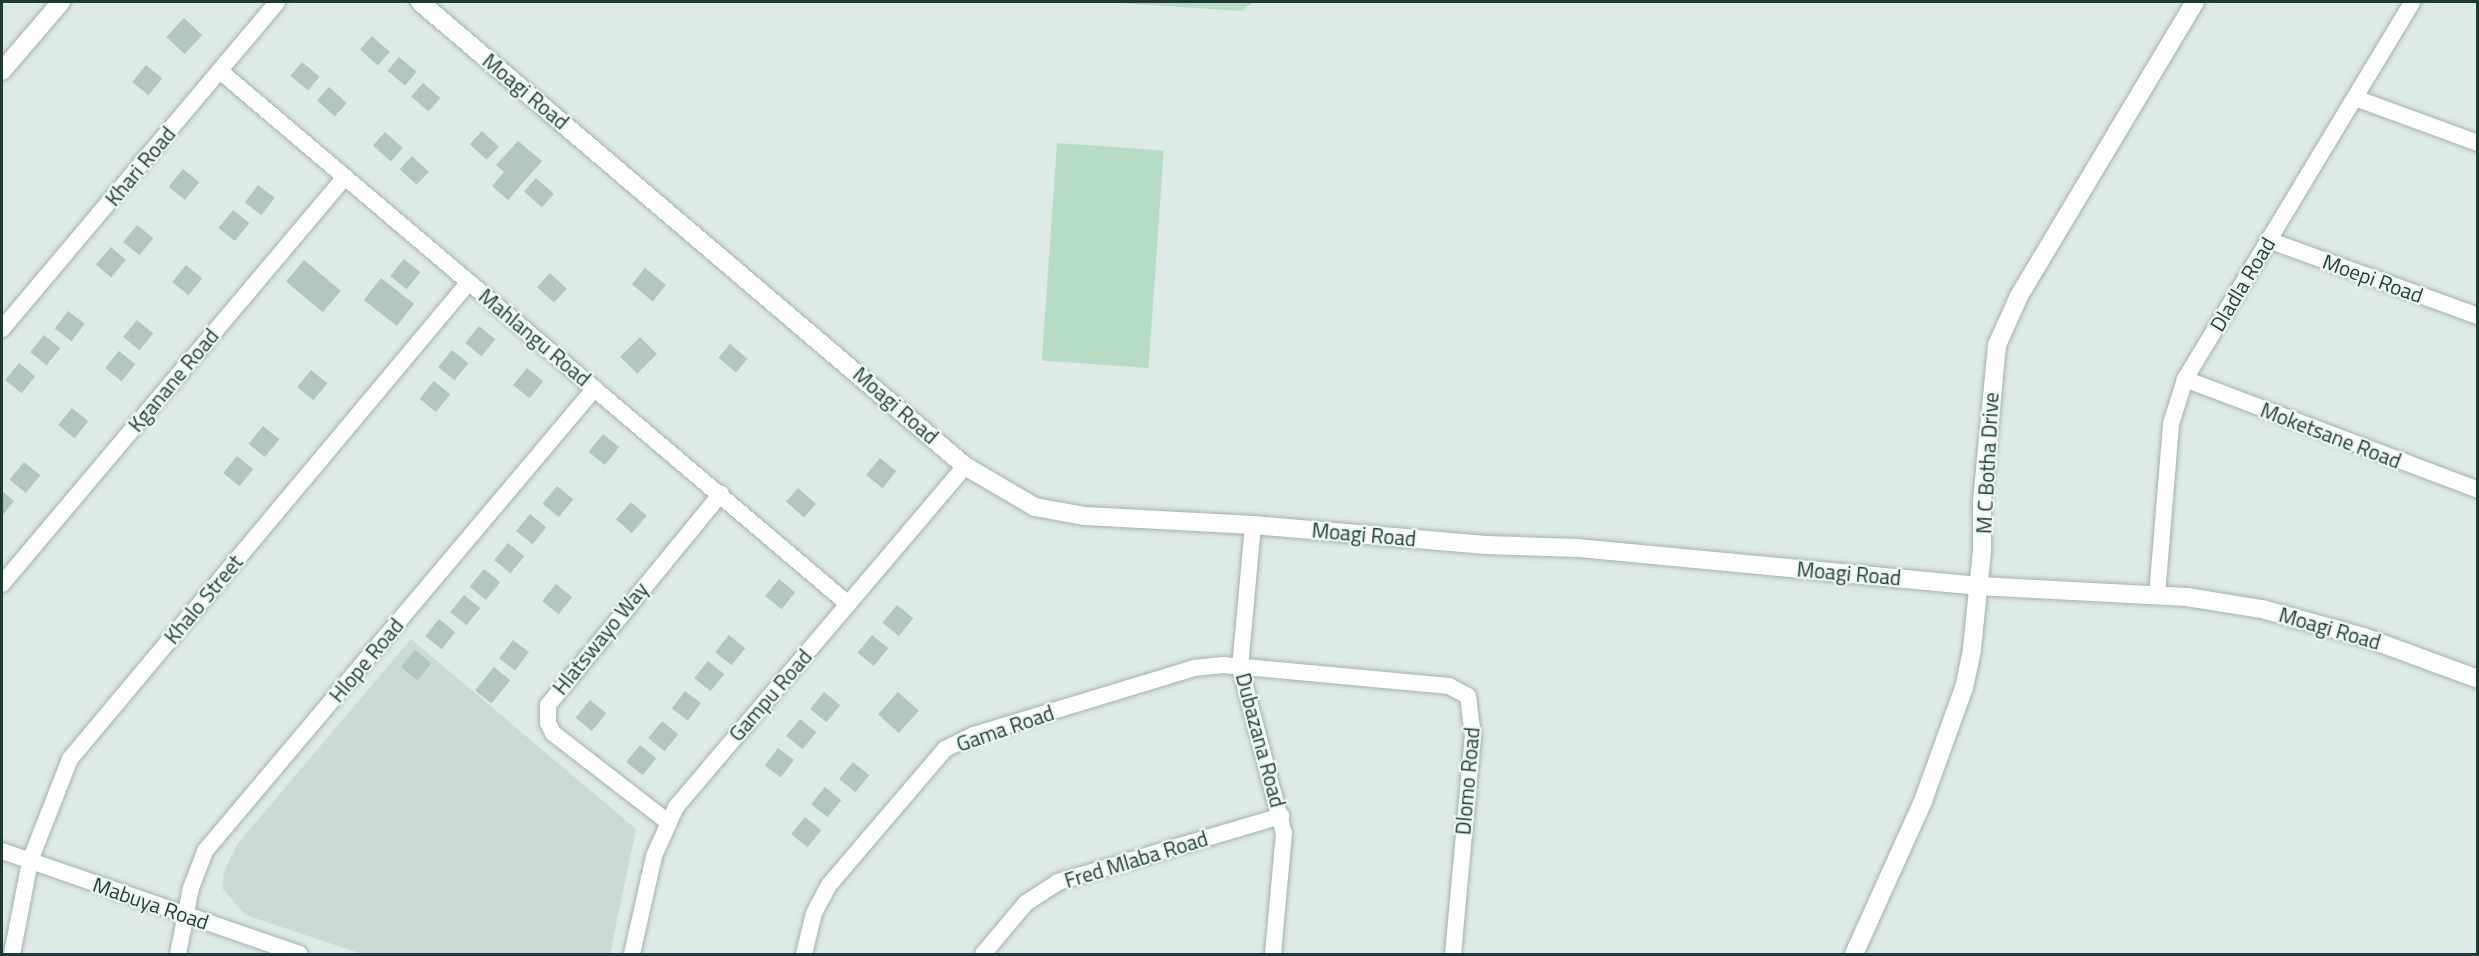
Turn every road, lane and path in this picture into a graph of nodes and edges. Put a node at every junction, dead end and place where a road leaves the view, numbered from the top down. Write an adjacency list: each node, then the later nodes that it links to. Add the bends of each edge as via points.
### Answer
1 (61, 2): 6 (street)
2 (277, 2): 7 (street, Khari Road)
3 (420, 2): 17 (street, Moagi Road)
4 (2195, 2): 22 (street, M C Botha Drive, via 2003,327 1992,369)
5 (2412, 2): 8 (street, Dladla Road)
6 (2, 71)
7 (220, 71): 10 (street, Mahlangu Road); 14 (street, Khari Road)
8 (2355, 98): 9 (street); 11 (street, Dladla Road)
9 (2478, 143)
10 (345, 177): 12 (street, Mahlangu Road); 21 (street, Kganane Road)
11 (2268, 240): 13 (street, Moepi Road); 15 (street, Dladla Road)
12 (469, 282): 16 (street, Mahlangu Road); 30 (street, Khalo Street, via 70,759)
13 (2478, 316)
14 (2, 329)
15 (2185, 379): 18 (street, Moketsane Road); 23 (street, Dladla Road, via 2170,423)
16 (595, 388): 19 (street, Mahlangu Road); 31 (street, Hlope Road, via 205,851 194,874)
17 (965, 466): 20 (street, Moagi Road, via 1007,494 1046,510); 24 (street, Gampu Road)
18 (2478, 490)
19 (721, 494): 24 (street, Mahlangu Road); 28 (street, Hlatswayo Way, via 548,705 553,733)
20 (1253, 525): 22 (street, Moagi Road, via 1486,545 1578,548); 25 (street, Dubazana Road)
21 (2, 584)
22 (1978, 586): 23 (street, Moagi Road); 40 (street, M C Botha Drive, via 1972,649 1951,731)
23 (2157, 595): 26 (street, Moagi Road, via 2218,601 2283,614 2399,648)
24 (848, 604): 28 (street, Gampu Road, via 686,794)
25 (1240, 668): 27 (street, Dubazana Road); 36 (street, Gama Road, via 1194,668 974,735 945,749 829,885 814,913); 39 (street, Dlomo Road, via 1449,686 1468,696 1473,735)
26 (2478, 679)
27 (1281, 816): 37 (street, Fred Mlaba Road, via 1058,882 1026,903); 38 (street, Dubazana Road, via 1284,848)
28 (668, 822): 35 (street, Gampu Road, via 654,856)
29 (2, 851): 30 (street, Mabuya Road)
30 (30, 861): 31 (street, Mabuya Road); 32 (street, Khalo Street)
31 (185, 915): 33 (street, Hlope Road); 34 (street, Mabuya Road)
32 (12, 954)
33 (178, 954)
34 (300, 954)
35 (632, 954)
36 (804, 954)
37 (984, 954)
38 (1273, 954)
39 (1454, 954)
40 (1854, 954)

